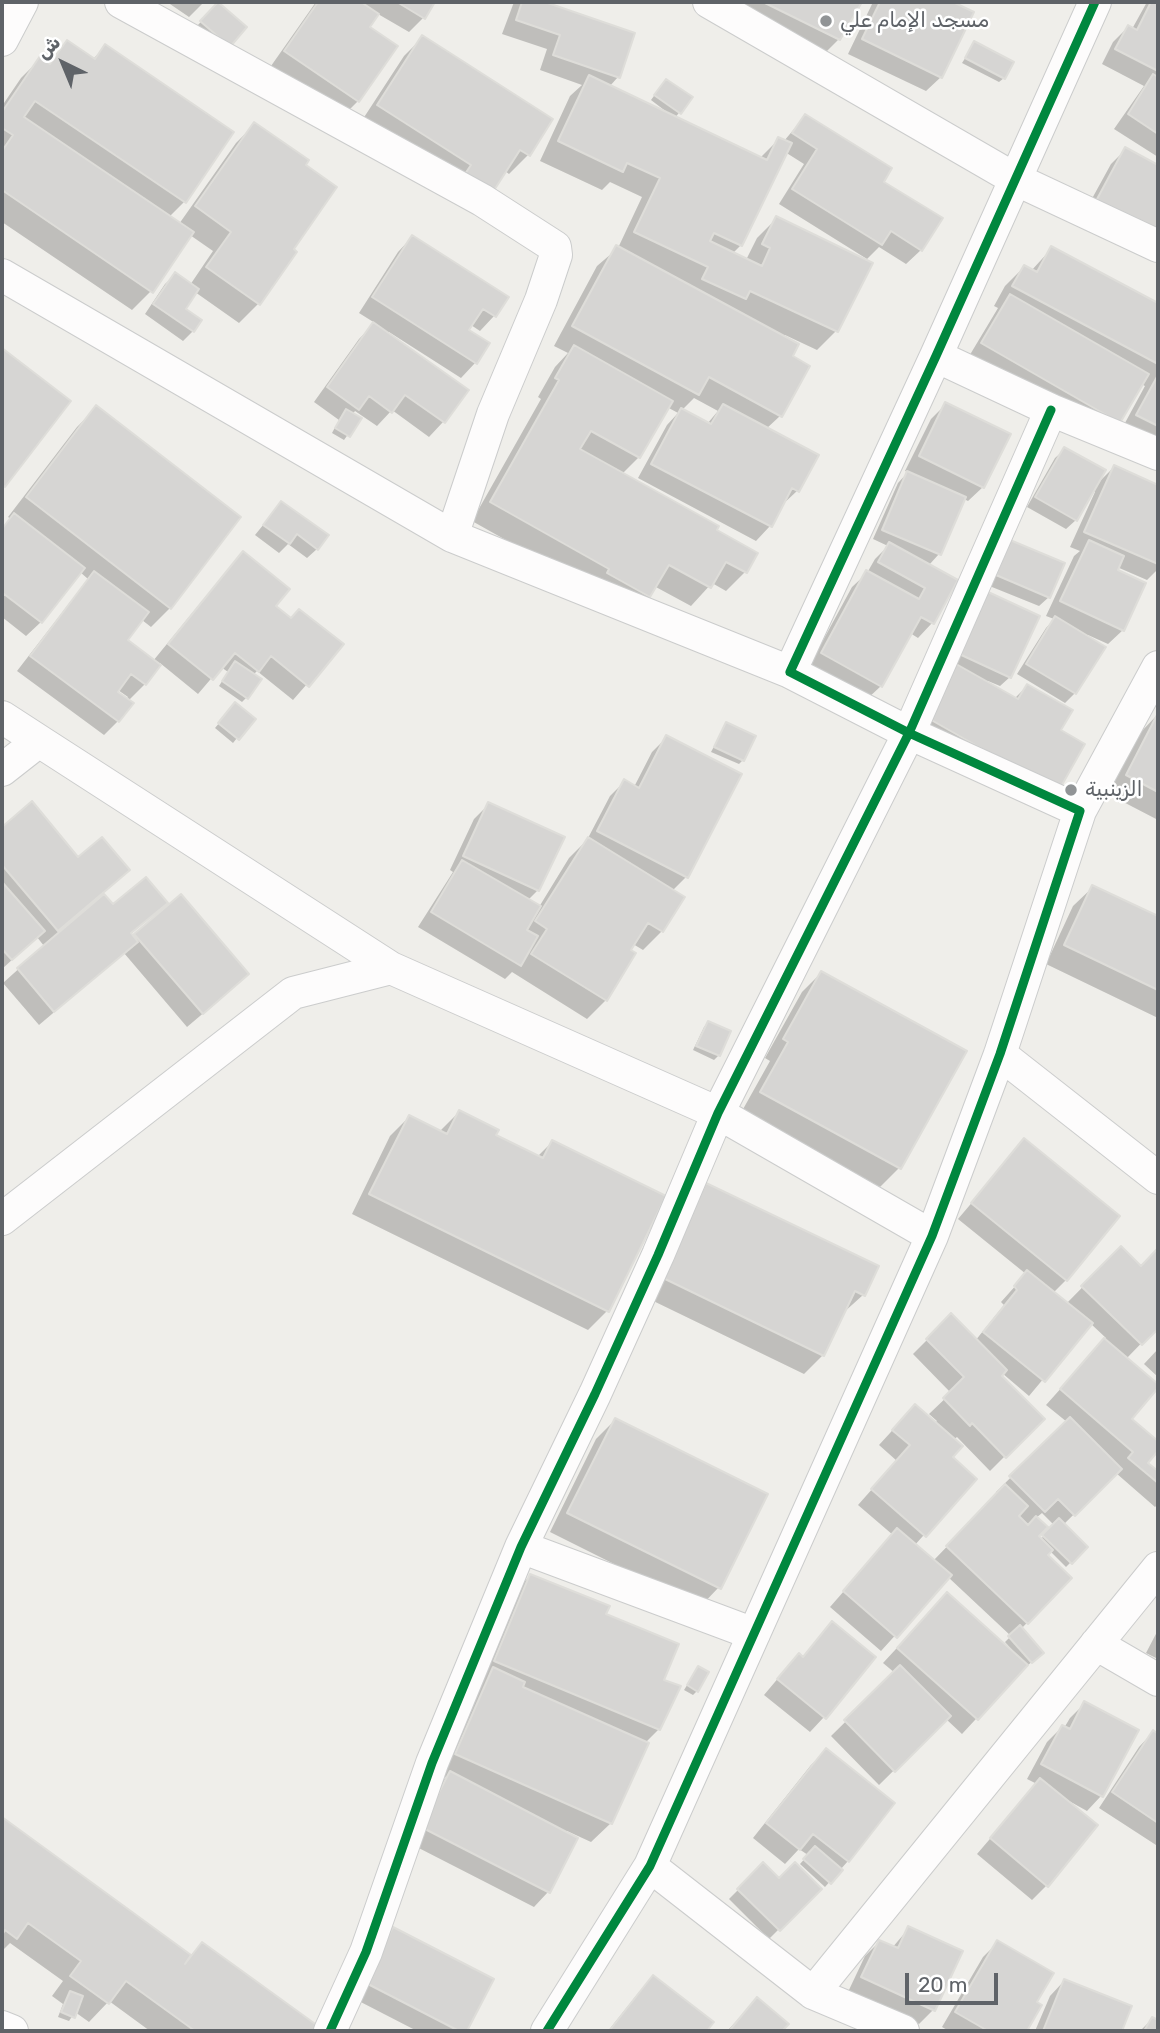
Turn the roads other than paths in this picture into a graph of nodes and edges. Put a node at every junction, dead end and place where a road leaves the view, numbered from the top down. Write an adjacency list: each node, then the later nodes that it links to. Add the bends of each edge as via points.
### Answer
1 (22, 2): 5 (street)
2 (121, 2): 12 (street, via 482,200 555,247 541,300 493,414)
3 (709, 2): 6 (street)
4 (1095, 2): 6 (street)
5 (2, 40)
6 (1014, 178): 7 (street); 9 (street)
7 (1158, 246)
8 (2, 275): 12 (street)
9 (936, 356): 10 (street); 14 (street)
10 (1051, 410): 11 (street); 16 (street)
11 (1158, 454)
12 (452, 536): 14 (street)
13 (1158, 667): 19 (street)
14 (790, 672): 16 (street)
15 (2, 717): 17 (street)
16 (909, 733): 19 (street); 22 (street)
17 (38, 741): 18 (street); 20 (street)
18 (2, 770)
19 (1080, 811): 21 (street)
20 (391, 968): 22 (street); 24 (street, via 293,993)
21 (1000, 1054): 23 (street); 25 (street)
22 (718, 1113): 25 (street); 26 (street, via 658,1255)
23 (1158, 1178)
24 (2, 1219)
25 (932, 1236): 28 (street)
26 (521, 1547): 28 (street); 35 (street, via 432,1763 366,1952)
27 (1158, 1568): 29 (street)
28 (754, 1634): 31 (street)
29 (1096, 1644): 30 (street); 32 (street)
30 (1158, 1680)
31 (650, 1866): 32 (street); 36 (street)
32 (813, 1993): 37 (street)
33 (2, 2027): 34 (street)
34 (12, 2031)
35 (330, 2031)
36 (547, 2031)
37 (903, 2031)

